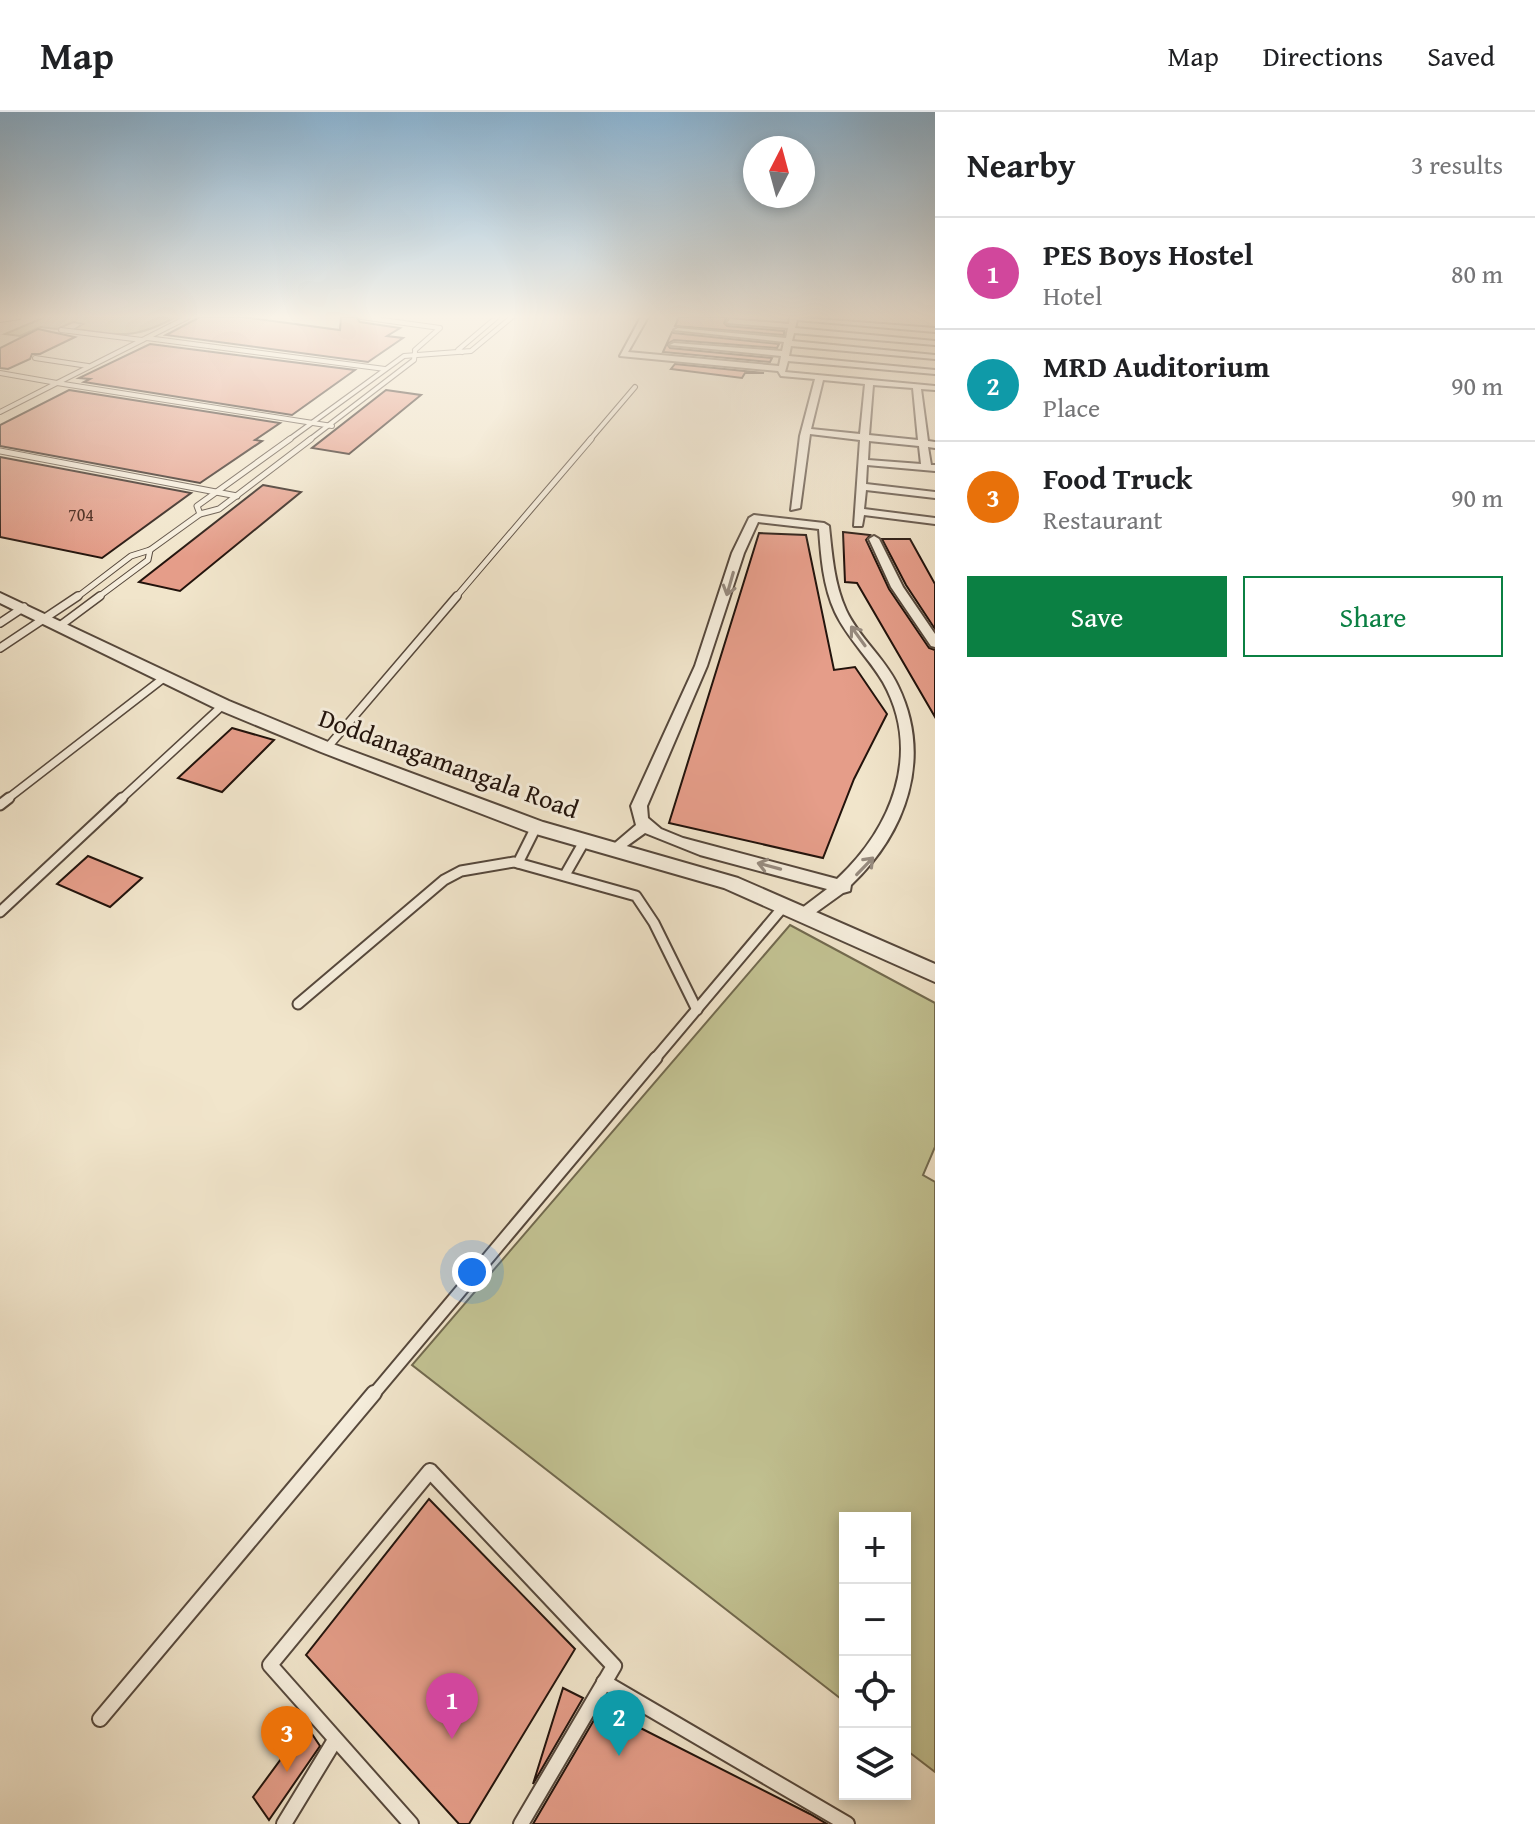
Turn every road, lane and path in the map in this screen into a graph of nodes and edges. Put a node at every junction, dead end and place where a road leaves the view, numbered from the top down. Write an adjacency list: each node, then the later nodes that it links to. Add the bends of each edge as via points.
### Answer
1 (30, 397): 9 (lane)
2 (147, 397): 10 (lane)
3 (346, 397): 10 (lane)
4 (368, 397): 11 (lane)
5 (627, 397): 40 (lane)
6 (814, 397): 12 (street)
7 (868, 397): 13 (street)
8 (919, 397): 14 (street)
9 (0, 412)
10 (310, 422): 11 (lane); 17 (lane)
11 (332, 426): 18 (lane)
12 (806, 431): 13 (street); 24 (street)
13 (865, 437): 14 (street); 16 (street)
14 (930, 444): 19 (street)
15 (0, 451): 21 (lane)
16 (863, 462): 19 (street); 20 (street)
17 (255, 463): 18 (lane); 21 (lane)
18 (275, 467): 23 (lane)
19 (931, 467)
20 (861, 486): 22 (street); 25 (street)
21 (216, 492): 23 (lane); 26 (lane, via 197,506)
22 (935, 495)
23 (237, 496): 26 (lane)
24 (795, 508)
25 (859, 511): 27 (street); 28 (street)
26 (200, 514): 30 (lane)
27 (935, 521)
28 (858, 524)
29 (874, 539): 35 (street, via 897,587)
30 (150, 550): 33 (lane, via 131,556); 33 (lane, via 148,560)
31 (0, 597): 32 (street, Doddanagamangala Road)
32 (24, 607): 33 (street, Doddanagamangala Road); 34 (lane)
33 (54, 622): 37 (lane); 38 (street, Doddanagamangala Road)
34 (0, 623)
35 (930, 629): 36 (street)
36 (935, 643)
37 (0, 648)
38 (165, 677): 39 (street, Doddanagamangala Road); 41 (lane)
39 (223, 705): 40 (street, Doddanagamangala Road); 50 (lane)
40 (327, 748): 43 (street, Doddanagamangala Road)
41 (0, 805)
42 (644, 826): 45 (street); 48 (street, one-way to 42, via 681,843); 48 (street, one-way to 42, via 885,844 911,792 918,759 893,687 841,611 820,523 760,517 749,523 701,666 639,806)
43 (536, 827): 44 (street, Doddanagamangala Road); 46 (lane)
44 (585, 840): 45 (street, Doddanagamangala Road); 47 (lane)
45 (617, 848): 49 (street, Doddanagamangala Road, via 731,883)
46 (518, 863): 47 (lane); 53 (lane, via 461,871 444,880)
47 (565, 875): 54 (lane, via 636,896)
48 (844, 887): 51 (street)
49 (784, 906): 51 (street, Doddanagamangala Road); 54 (lane)
50 (0, 912)
51 (804, 915): 52 (street, Doddanagamangala Road)
52 (935, 973)
53 (298, 1004)
54 (697, 1010): 56 (lane)
55 (604, 1682): 57 (lane, via 614,1666 430,1471 270,1665); 60 (lane); 61 (lane)
56 (100, 1719)
57 (335, 1740): 58 (lane); 59 (lane)
58 (284, 1824)
59 (411, 1824)
60 (521, 1824)
61 (847, 1824)

